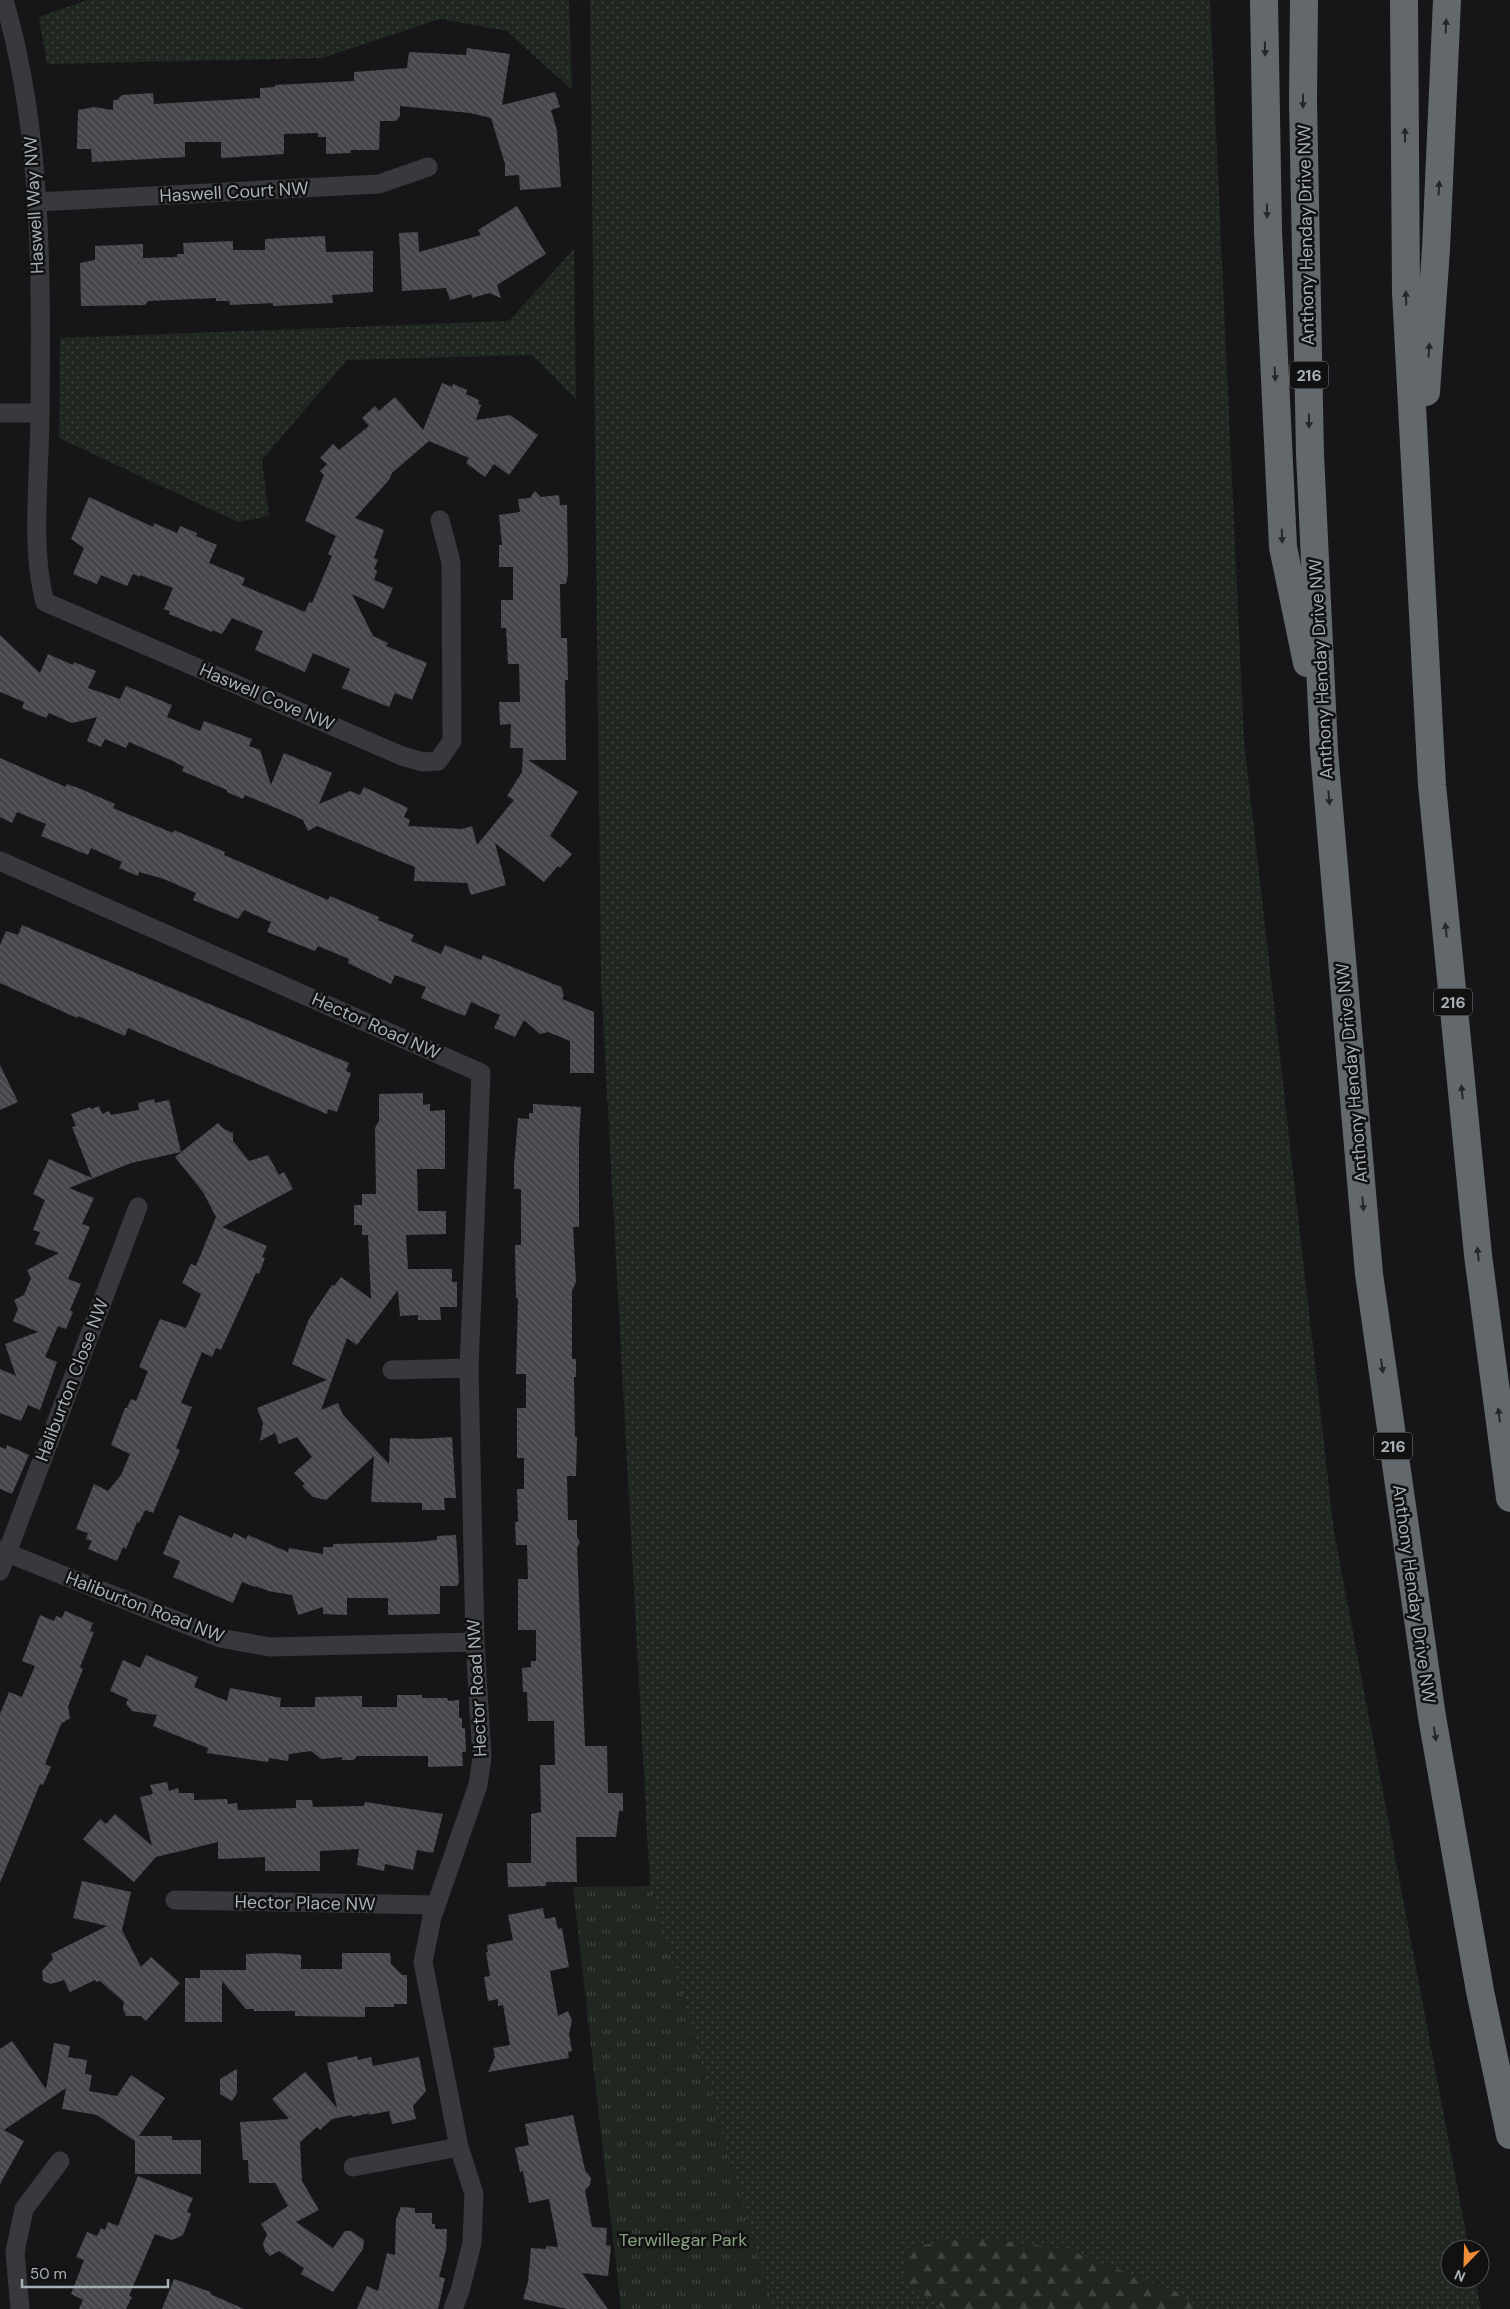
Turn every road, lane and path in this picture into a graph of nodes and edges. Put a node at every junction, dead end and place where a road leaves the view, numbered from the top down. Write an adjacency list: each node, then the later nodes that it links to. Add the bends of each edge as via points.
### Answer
1 (4, 0): 7 (street, Haswell Way NW, via 16,40 26,94)
2 (1264, 0): 12 (highway, one-way to 12, via 1268,231 1282,547)
3 (1304, 0): 12 (highway, Anthony Henday Drive NW / 216, one-way to 12, via 1310,454)
4 (1404, 0): 10 (highway, 216, one-way to 4, via 1406,292)
5 (1447, 0): 10 (highway, one-way to 5, via 1436,249)
6 (428, 168): 7 (street, Haswell Court NW, via 379,184)
7 (37, 202): 9 (street, Haswell Way NW)
8 (0, 413): 9 (street)
9 (40, 413): 11 (street, Haswell Cove NW, via 38,550 40,585 45,602 402,756 423,762 438,761 452,741 451,562)
10 (1418, 504): 17 (highway, 216, one-way to 10, via 1478,1255 1433,795)
11 (440, 520)
12 (1324, 750): 22 (highway, Anthony Henday Drive NW / 216, one-way to 22, via 1372,1294 1432,1716 1480,1991)
13 (0, 861): 15 (street, Hector Road NW, via 481,1073)
14 (138, 1207): 18 (street, Haliburton Close NW)
15 (469, 1368): 16 (street); 19 (street, Hector Road NW)
16 (392, 1370)
17 (1510, 1498)
18 (2, 1558): 19 (street, Haliburton Road NW, via 228,1640 270,1647)
19 (475, 1642): 21 (street, Hector Road NW, via 482,1735 480,1776)
20 (175, 1900): 21 (street, Hector Place NW)
21 (436, 1905): 23 (street, Hector Road NW, via 423,1962)
22 (1510, 2135)
23 (459, 2147): 25 (street); 27 (street, Hector Road NW, via 474,2194 472,2243)
24 (60, 2161): 26 (street, via 24,2209 15,2252)
25 (353, 2167)
26 (20, 2309)
27 (453, 2309)

